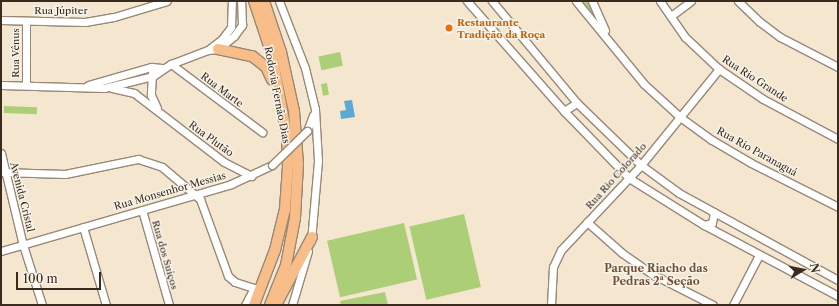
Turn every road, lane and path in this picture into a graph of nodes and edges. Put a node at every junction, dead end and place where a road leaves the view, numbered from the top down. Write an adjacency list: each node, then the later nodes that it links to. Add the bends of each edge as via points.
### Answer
1 (167, 1): 16 (street, Rua Júpiter, via 114,18 85,22)
2 (232, 1): 18 (street, via 231,27)
3 (241, 1): 18 (street, via 242,25 234,36)
4 (254, 1): 35 (highway, Rodovia Fernão Dias, via 272,55)
5 (264, 1): 62 (highway, Rodovia Fernão Dias, via 281,52 294,111 298,164 294,224 286,265)
6 (279, 1): 30 (street, via 305,68)
7 (467, 1): 31 (street)
8 (492, 1): 29 (street)
9 (576, 1): 17 (street, Rua Rio Paranaguá)
10 (592, 1): 17 (street)
11 (660, 1): 14 (street, Rua Rio Grande)
12 (691, 1): 14 (street)
13 (738, 1): 22 (street, via 780,37)
14 (670, 16): 23 (street, Rua Rio Grande, via 685,37)
15 (1, 20): 16 (street, Rua Júpiter)
16 (26, 21): 26 (street, Rua Vênus)
17 (607, 36): 33 (street, Rua Rio Paranaguá, via 644,84)
18 (213, 50): 19 (street); 35 (highway, via 252,56 266,67 273,82)
19 (171, 64): 21 (street); 34 (street, Rua Marte)
20 (151, 68): 21 (street); 24 (street, Rua Plutão); 27 (street)
21 (162, 68): 24 (street)
22 (838, 68)
23 (718, 69): 33 (street, Rua Rio Colorado); 36 (street, Rua Rio Grande, via 764,99)
24 (153, 76): 28 (street); 32 (street, Rua Plutão, via 151,95)
25 (1, 85): 26 (street)
26 (26, 85): 27 (street)
27 (86, 86): 28 (street)
28 (104, 88): 32 (street, Rua Plutão, via 119,88 134,93)
29 (577, 103): 31 (street); 38 (street)
30 (315, 109): 40 (street, Rua Monsenhor Messias, bridge, via 307,131 272,165); 49 (street, via 318,161)
31 (564, 111): 41 (street)
32 (160, 114): 40 (street, Rua Plutão, via 224,162)
33 (680, 117): 38 (street, Rua Rio Colorado); 43 (street, Rua Rio Paranaguá, via 751,163)
34 (262, 132)
35 (287, 137): 51 (highway, Rodovia Fernão Dias, via 285,209)
36 (838, 139)
37 (1, 154): 39 (street, Avenida Cristal)
38 (641, 165): 41 (street, Rua Rio Colorado); 45 (street, via 679,193)
39 (4, 173): 42 (street, via 65,174 138,159 162,167); 50 (street, Avenida Cristal)
40 (252, 176): 42 (street, Rua Monsenhor Messias)
41 (629, 178): 46 (street, Rua Rio Colorado); 47 (street)
42 (195, 194): 44 (street, Rua Monsenhor Messias); 55 (street, via 203,205 228,276 236,282)
43 (838, 207)
44 (142, 210): 48 (street, Rua Monsenhor Messias); 59 (street, Rua dos Suíços)
45 (714, 212): 47 (street, via 712,222); 54 (street)
46 (587, 222): 65 (street, Rua Rio Colorado, via 561,250 553,266); 66 (street, via 622,253 654,275)
47 (704, 225): 53 (street)
48 (83, 227): 50 (street, Rua Monsenhor Messias); 58 (street)
49 (312, 237): 63 (highway); 64 (street)
50 (23, 245): 52 (street, Rua Monsenhor Messias); 57 (street, Avenida Cristal)
51 (275, 250): 55 (highway); 61 (highway, Rodovia Fernão Dias)
52 (1, 251)
53 (759, 255): 56 (street); 67 (street)
54 (838, 280)
55 (254, 288): 60 (street)
56 (838, 296)
57 (42, 305)
58 (106, 305)
59 (169, 305)
60 (245, 305)
61 (254, 305)
62 (270, 305)
63 (276, 305)
64 (292, 305)
65 (551, 305)
66 (713, 305)
67 (733, 305)

